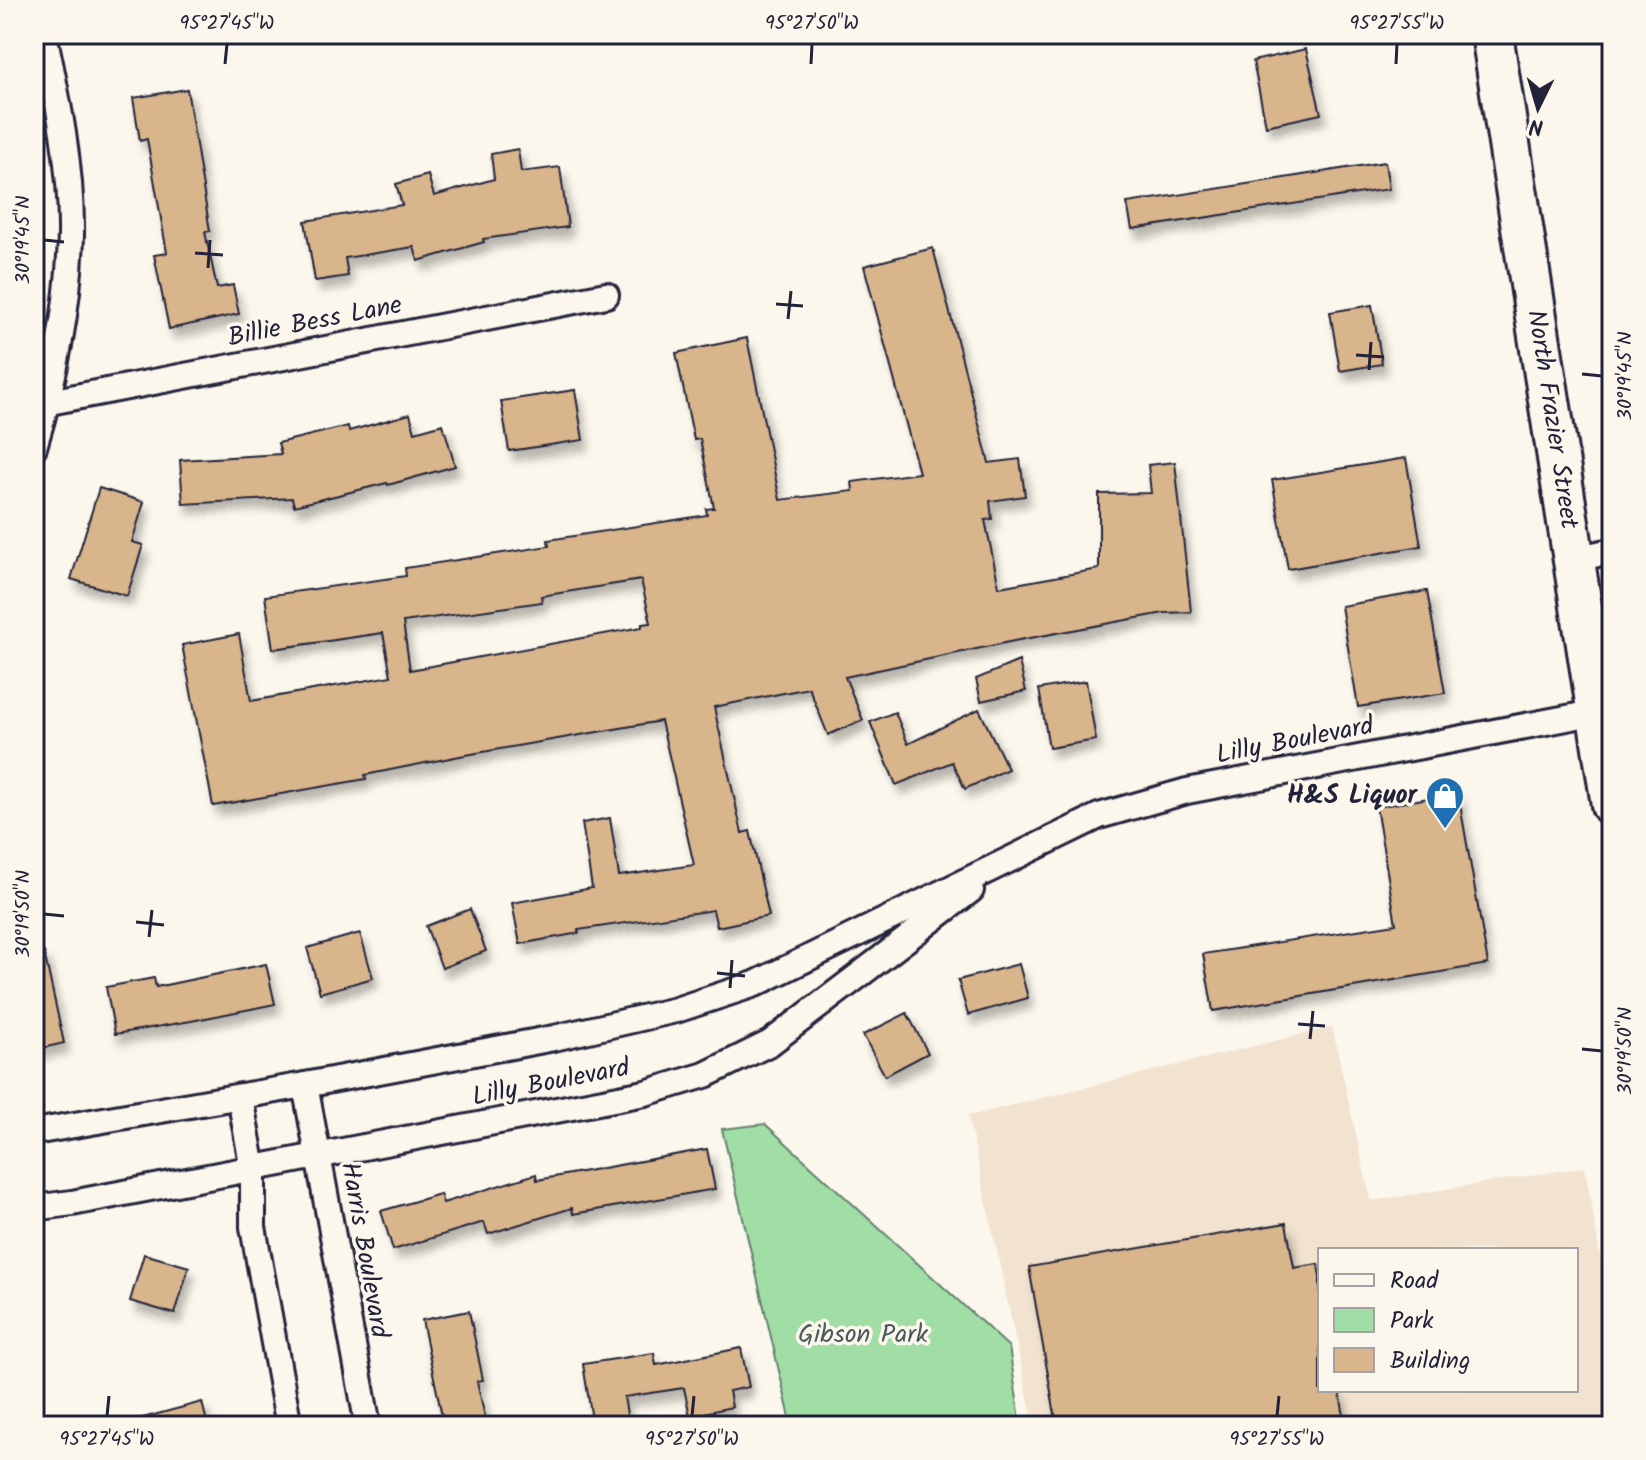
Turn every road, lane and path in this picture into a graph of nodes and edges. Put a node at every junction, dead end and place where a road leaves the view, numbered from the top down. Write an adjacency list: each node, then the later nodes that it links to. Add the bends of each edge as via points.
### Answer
1 (44, 34): 4 (street, via 68,172 71,234 66,312)
2 (1492, 34): 6 (main road, North Frazier Street)
3 (606, 295): 4 (street, Billie Bess Lane)
4 (41, 403): 5 (street)
5 (34, 447)
6 (1593, 555): 7 (main road, North Frazier Street)
7 (1598, 712): 8 (main road, North Frazier Street); 9 (street, Lilly Boulevard, via 1187,791 1099,816)
8 (1612, 805)
9 (1012, 857): 10 (street, Lilly Boulevard, via 755,984 676,1010); 13 (street, Lilly Boulevard, via 770,1043 705,1075 645,1093)
10 (305, 1085): 11 (street, Lilly Boulevard); 13 (street, Harris Boulevard)
11 (240, 1097): 12 (street, Lilly Boulevard); 14 (street)
12 (34, 1132)
13 (318, 1156): 14 (street, Lilly Boulevard); 17 (street, Harris Boulevard)
14 (253, 1169): 15 (street, Lilly Boulevard); 16 (street, via 253,1227)
15 (34, 1208)
16 (289, 1426)
17 (368, 1426)

